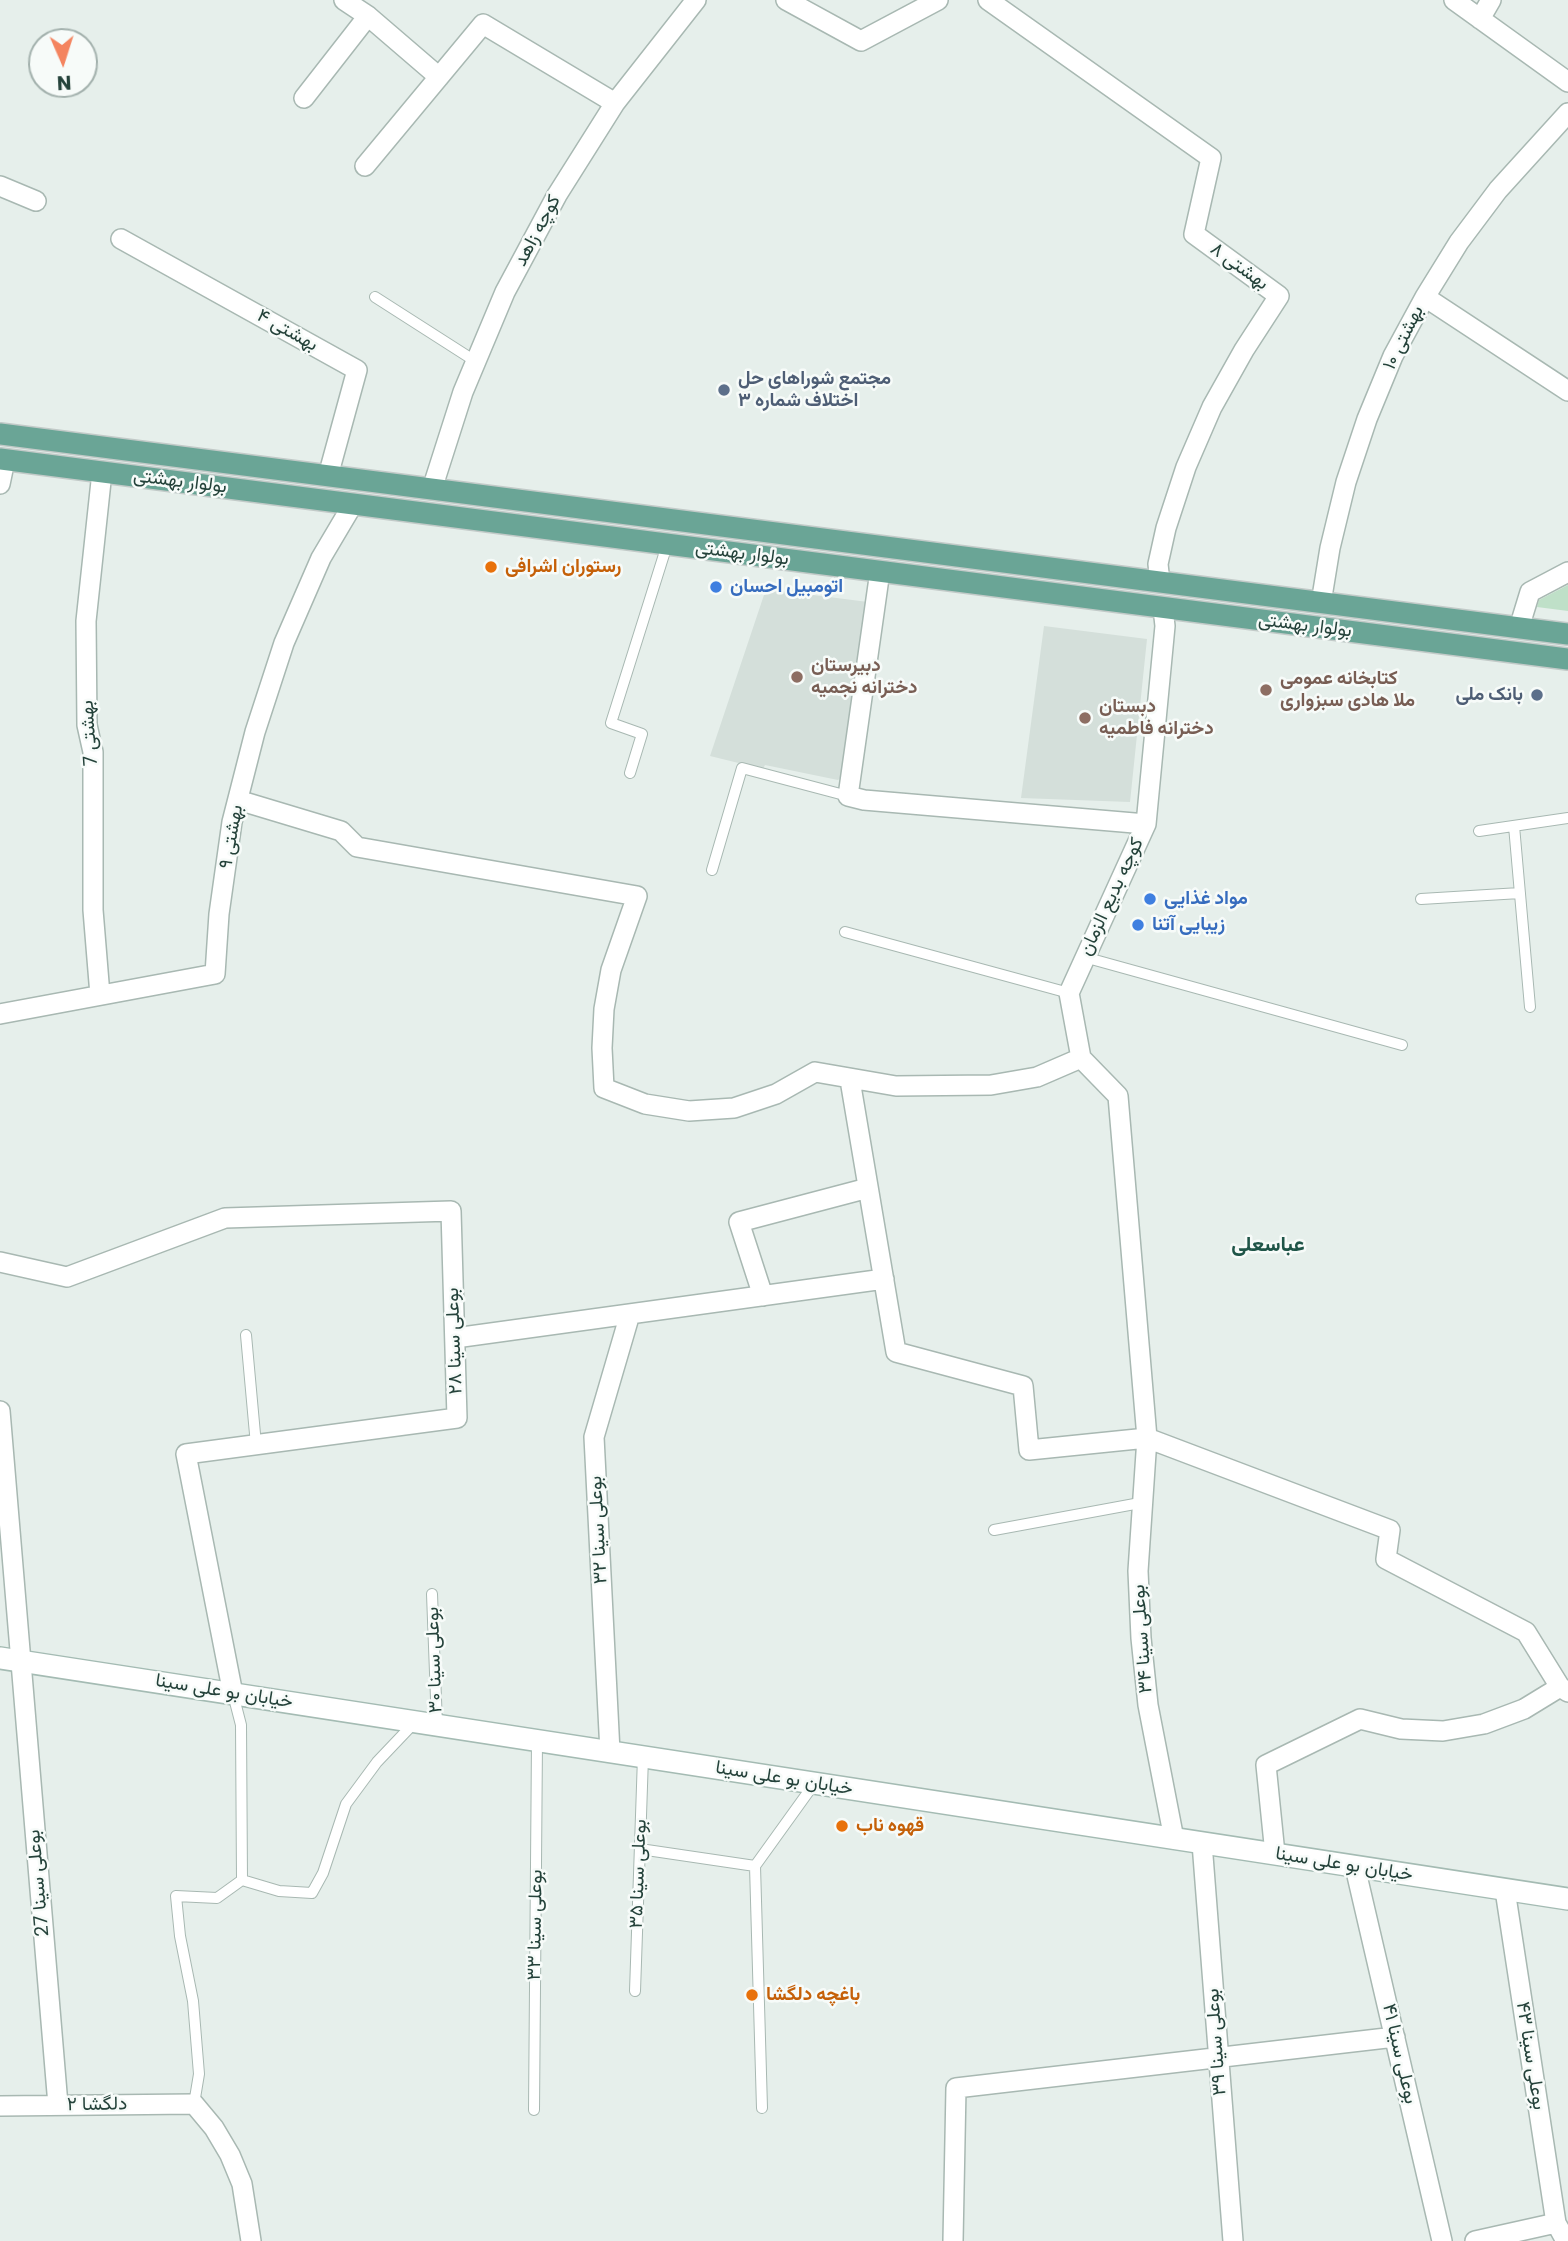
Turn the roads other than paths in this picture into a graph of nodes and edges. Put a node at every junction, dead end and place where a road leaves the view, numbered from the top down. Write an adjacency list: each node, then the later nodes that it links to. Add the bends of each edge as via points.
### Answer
1 (344, 0): 8 (street)
2 (696, 0): 13 (street, کوچه زاهد)
3 (786, 0): 4 (street, via 861,41)
4 (938, 0)
5 (988, 0): 33 (street, بهشتی ۸, via 1210,158 1194,233 1279,296 1225,384 1186,467 1166,528 1158,564)
6 (1454, 0): 9 (street)
7 (1491, 0): 9 (street)
8 (368, 16): 10 (street); 12 (street)
9 (1480, 19): 11 (street)
10 (439, 77): 13 (street, via 483,24); 15 (street)
11 (1568, 82)
12 (304, 99)
13 (615, 103): 21 (street, کوچه زاهد, via 557,195 505,292)
14 (1568, 113): 19 (street, بهشتی ۱۰, via 1498,190)
15 (365, 166)
16 (0, 186): 17 (street)
17 (36, 201)
18 (121, 239): 26 (street, بهشتی ۴, via 357,370)
19 (1425, 296): 22 (street); 34 (street, بهشتی ۱۰, via 1363,431 1336,522)
20 (375, 297): 21 (lane)
21 (475, 361): 28 (street, کوچه زاهد)
22 (1568, 391)
23 (0, 435): 26 (main road, بولوار بهشتی)
24 (3, 460): 25 (main road, بولوار بهشتی); 27 (street)
25 (102, 472): 29 (main road, بولوار بهشتی); 52 (street, بهشتی 7, via 86,621 87,724 93,752 93,910)
26 (328, 476): 28 (main road, بولوار بهشتی)
27 (0, 484)
28 (432, 489): 33 (main road, بولوار بهشتی)
29 (353, 504): 30 (main road, بولوار بهشتی); 41 (street, بهشتی ۹, via 321,558 284,643 254,732)
30 (667, 544): 31 (main road, بولوار بهشتی); 39 (lane, via 611,723 642,734)
31 (880, 571): 35 (main road, بولوار بهشتی); 40 (street)
32 (1568, 572): 36 (street, via 1530,592)
33 (1160, 582): 34 (main road, بولوار بهشتی)
34 (1321, 603): 36 (main road, بولوار بهشتی)
35 (1163, 608): 38 (main road, بولوار بهشتی); 43 (street, کوچه بدیع الزمان)
36 (1519, 628): 37 (main road, بولوار بهشتی)
37 (1568, 634)
38 (1568, 659)
39 (630, 773)
40 (848, 796): 43 (street); 46 (lane, via 742,768)
41 (238, 800): 52 (street, بهشتی ۹, via 219,914 215,974); 57 (street, via 341,831 357,847 637,896 622,932 604,1009 604,1088 645,1104 689,1111 744,1105 776,1094 815,1072)
42 (1568, 818): 44 (lane)
43 (1146, 824): 50 (street, کوچه بدیع الزمان)
44 (1514, 826): 45 (lane); 47 (lane)
45 (1479, 831)
46 (712, 870)
47 (1520, 893): 48 (lane); 53 (lane)
48 (1421, 899)
49 (845, 932): 51 (lane)
50 (1084, 957): 51 (street, کوچه بدیع الزمان); 55 (lane)
51 (1069, 993): 56 (street)
52 (100, 995): 54 (street, بهشتی ۹)
53 (1530, 1007)
54 (0, 1014)
55 (1402, 1045)
56 (1081, 1058): 57 (street, via 1037,1077 990,1084 920,1087); 66 (street, بوعلی سینا ۳۴, via 1118,1096)
57 (850, 1080): 58 (street)
58 (868, 1188): 60 (street); 61 (street, via 739,1222)
59 (0, 1262): 64 (street, بوعلی سینا ۲۸, via 67,1277 225,1218 451,1211)
60 (884, 1279): 61 (street); 66 (street, via 896,1352 1023,1386 1029,1450)
61 (762, 1296): 62 (street)
62 (630, 1314): 64 (street); 76 (street, بوعلی سینا ۳۲, via 594,1437)
63 (246, 1335): 67 (lane)
64 (455, 1338): 67 (street, بوعلی سینا ۲۸, via 457,1418)
65 (0, 1411): 71 (street, بوعلی سینا 27)
66 (1147, 1438): 68 (street, بوعلی سینا ۳۴); 72 (street, via 1390,1530 1386,1559 1526,1632)
67 (256, 1445): 73 (street, بوعلی سینا ۲۸, via 186,1454)
68 (1140, 1503): 69 (lane); 79 (street, بوعلی سینا ۳۴, via 1140,1638)
69 (994, 1530)
70 (432, 1594): 74 (lane, بوعلی سینا ۳۰)
71 (10, 1659): 73 (main road, خیابان بو علی سینا); 92 (street, بوعلی سینا 27)
72 (1564, 1690): 82 (street, via 1484,1724 1453,1729 1401,1729 1360,1719 1266,1765)
73 (233, 1694): 74 (main road, خیابان بو علی سینا); 85 (lane, via 243,1752)
74 (426, 1723): 75 (main road, خیابان بو علی سینا); 85 (lane, via 377,1762 346,1804 312,1893 279,1891)
75 (537, 1741): 76 (main road, خیابان بو علی سینا); 95 (lane, بوعلی سینا ۳۳)
76 (610, 1752): 77 (main road, خیابان بو علی سینا)
77 (643, 1757): 78 (main road, خیابان بو علی سینا); 81 (lane, بوعلی سینا ۳۵)
78 (815, 1784): 79 (main road, خیابان بو علی سینا); 83 (lane)
79 (1174, 1839): 80 (main road, خیابان بو علی سینا)
80 (1202, 1843): 82 (main road, خیابان بو علی سینا); 90 (street, بوعلی سینا ۳۹)
81 (640, 1849): 83 (lane); 88 (lane, بوعلی سینا ۳۵)
82 (1275, 1854): 84 (main road, خیابان بو علی سینا)
83 (755, 1866): 94 (lane)
84 (1356, 1867): 86 (main road, خیابان بو علی سینا); 89 (street, بوعلی سینا ۴۱)
85 (242, 1880): 91 (lane, via 217,1898 176,1896 195,2024 199,2074)
86 (1505, 1890): 87 (main road, خیابان بو علی سینا); 96 (street, بوعلی سینا ۴۳)
87 (1568, 1899)
88 (635, 1990)
89 (1395, 2037): 90 (street); 100 (street, بوعلی سینا ۴۱)
90 (1218, 2057): 98 (street, via 956,2088); 99 (street, بوعلی سینا ۳۹)
91 (194, 2104): 92 (street, دلگشا ۲); 97 (street, via 230,2155 242,2184)
92 (58, 2105): 93 (street, دلگشا ۲)
93 (0, 2106)
94 (762, 2108)
95 (534, 2110)
96 (1556, 2223): 101 (street); 102 (street)
97 (251, 2241)
98 (953, 2241)
99 (1233, 2241)
100 (1442, 2241)
101 (1475, 2241)
102 (1566, 2241)

